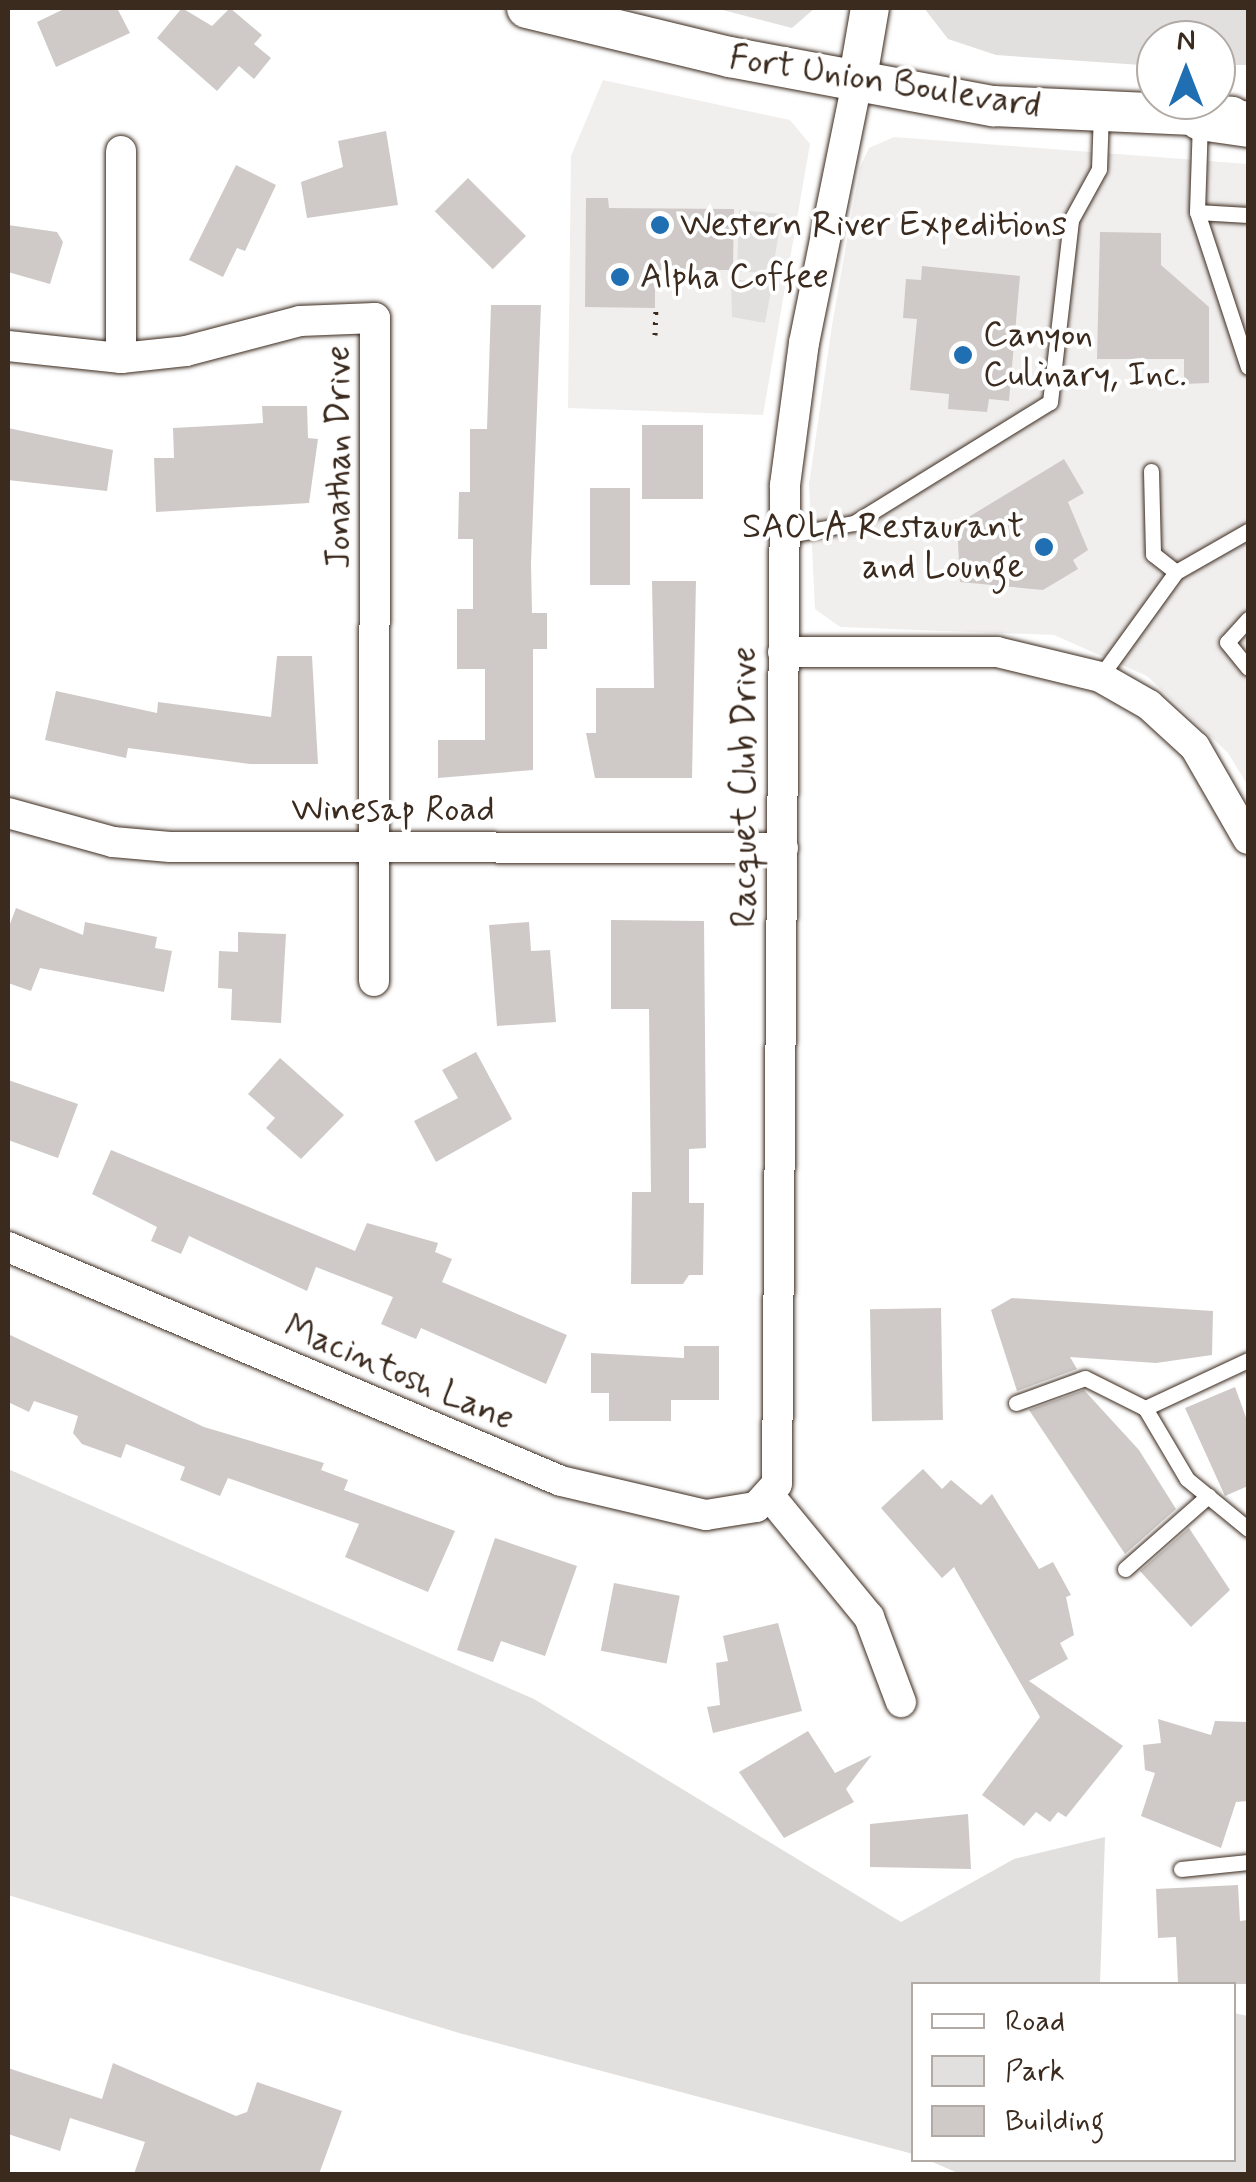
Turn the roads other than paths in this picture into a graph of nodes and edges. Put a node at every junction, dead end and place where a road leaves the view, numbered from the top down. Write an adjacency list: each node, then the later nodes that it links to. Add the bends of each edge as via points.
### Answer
1 (527, 8): 3 (main road, Fort Union Boulevard)
2 (870, 8): 3 (street)
3 (857, 83): 4 (main road, Fort Union Boulevard, via 994,106); 17 (street, Racquet Club Drive, via 798,381)
4 (1101, 113): 5 (main road, Fort Union Boulevard); 17 (lane, via 1099,168 1071,220 1050,402 854,523)
5 (1136, 114)
6 (1200, 120): 10 (lane)
7 (1221, 120): 8 (main road)
8 (1248, 124)
9 (120, 151): 13 (street)
10 (1197, 212): 11 (lane); 14 (lane)
11 (1248, 216)
12 (8, 346): 13 (street, Jonathan Drive)
13 (120, 358): 25 (street, Jonathan Drive, via 186,352 300,321 375,318)
14 (1248, 367)
15 (1152, 471): 18 (lane, via 1153,554)
16 (1248, 531): 18 (lane)
17 (783, 536): 20 (street, Racquet Club Drive)
18 (1176, 572): 22 (lane)
19 (1248, 619): 21 (lane, via 1228,642)
20 (783, 652): 22 (street, via 997,652); 26 (street, Racquet Club Drive)
21 (1248, 668)
22 (1100, 677): 24 (street, via 1149,705 1195,747)
23 (8, 813): 25 (street, Winesap Road, via 112,842)
24 (1248, 839)
25 (378, 848): 26 (street, Winesap Road); 27 (street)
26 (783, 848): 32 (street, Racquet Club Drive, via 781,1451)
27 (374, 981)
28 (8, 1247): 32 (street, Macintosh Lane, via 561,1481 706,1515 733,1515)
29 (1248, 1360): 31 (lane)
30 (1016, 1404): 31 (lane, via 1085,1378)
31 (1145, 1408): 33 (lane, via 1187,1479)
32 (769, 1495): 36 (street, via 869,1618)
33 (1208, 1496): 34 (lane); 35 (lane)
34 (1248, 1530)
35 (1125, 1569)
36 (901, 1702)
37 (1248, 1862): 38 (lane)
38 (1181, 1869)

